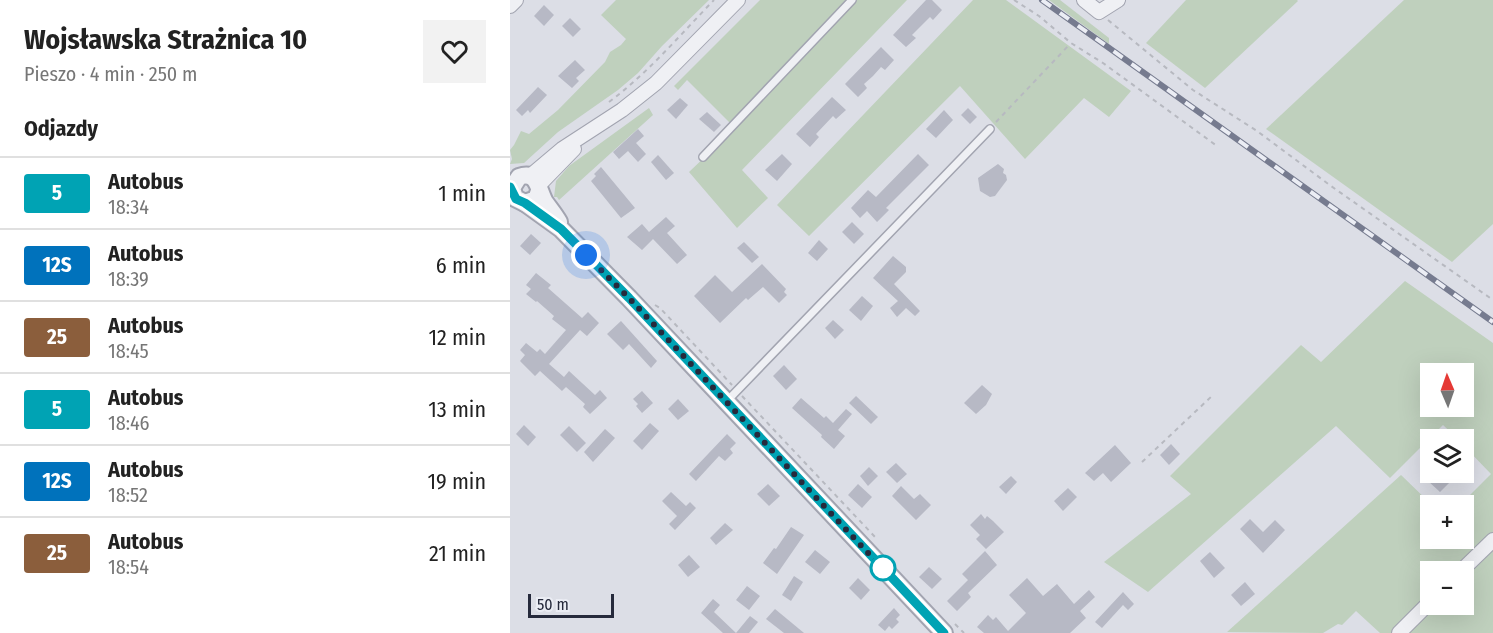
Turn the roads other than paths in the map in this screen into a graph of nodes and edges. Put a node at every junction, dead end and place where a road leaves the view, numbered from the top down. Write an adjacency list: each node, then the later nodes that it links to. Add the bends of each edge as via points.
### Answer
1 (516, 0): 6 (street)
2 (738, 0): 9 (street, via 656,83)
3 (852, 0): 8 (lane)
4 (1084, 0): 5 (street, via 1099,12)
5 (1118, 0)
6 (510, 6)
7 (990, 129): 11 (lane)
8 (703, 157)
9 (523, 182): 10 (street, via 558,220); 10 (street, via 536,199 525,203)
10 (561, 229): 11 (street)
11 (727, 401): 15 (street)
12 (1493, 540): 13 (street)
13 (1471, 561)
14 (1420, 612): 16 (street)
15 (944, 633)
16 (1399, 633)

